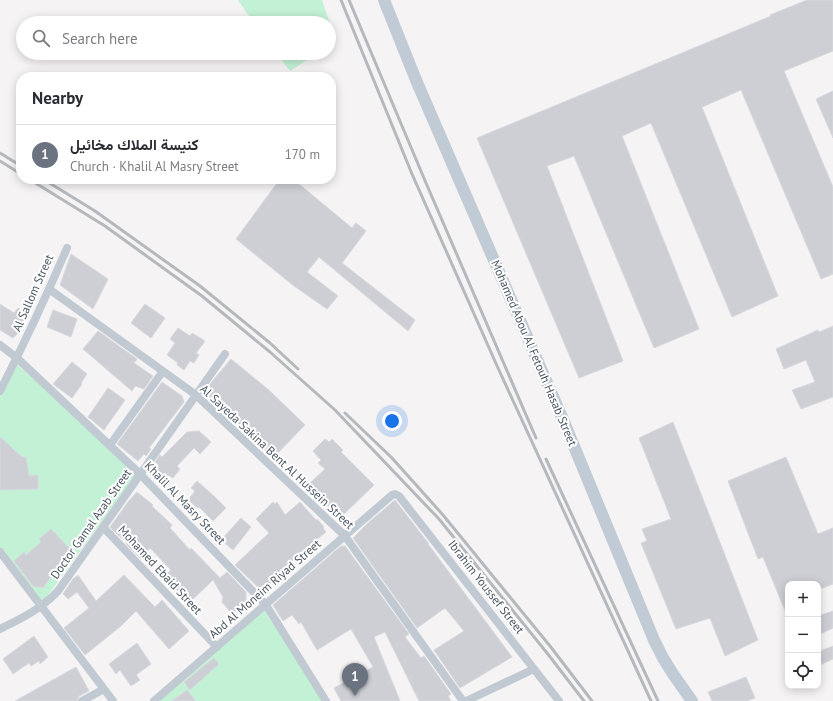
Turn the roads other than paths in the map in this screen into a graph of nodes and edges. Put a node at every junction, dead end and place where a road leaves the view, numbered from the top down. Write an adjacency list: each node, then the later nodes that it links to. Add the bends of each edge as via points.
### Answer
1 (384, 0): 28 (street, Mohamed Abou Al Fetouh Hasab Street, via 654,640 662,658)
2 (67, 248): 3 (street, Al Sallom Street)
3 (49, 289): 6 (street, Al Sallom Street); 7 (street, Al Sayeda Sakina Bent Al Hussein Street)
4 (0, 344): 6 (street, Khalil Al Masry Street)
5 (225, 354): 9 (street, Doctor Gamal Azab Street)
6 (17, 358): 8 (street, Al Sallom Street); 10 (street, Khalil Al Masry Street)
7 (163, 371): 9 (street, Al Sayeda Sakina Bent Al Hussein Street); 10 (street)
8 (0, 391)
9 (196, 395): 11 (street, Doctor Gamal Azab Street); 14 (street, Al Sayeda Sakina Bent Al Hussein Street)
10 (110, 445): 11 (street, Khalil Al Masry Street)
11 (140, 474): 13 (street, Doctor Gamal Azab Street); 16 (street, Khalil Al Masry Street)
12 (392, 495): 14 (street, Abd Al Moneim Riyad Street); 20 (street, Ibrahim Youssef Street, via 399,496)
13 (103, 527): 17 (street, Doctor Gamal Azab Street, via 58,591); 19 (street, Mohamed Ebaid Street)
14 (345, 536): 16 (street, Abd Al Moneim Riyad Street); 26 (street, Al Sayeda Sakina Bent Al Hussein Street)
15 (0, 552): 17 (street)
16 (266, 605): 19 (street, Abd Al Moneim Riyad Street); 25 (street, Khalil Al Masry Street)
17 (41, 607): 18 (street, Doctor Gamal Azab Street); 21 (street)
18 (0, 629)
19 (217, 647): 24 (street, Abd Al Moneim Riyad Street)
20 (534, 669): 26 (street); 27 (street, Ibrahim Youssef Street)
21 (104, 689): 22 (street); 23 (street)
22 (82, 701)
23 (113, 701)
24 (154, 701)
25 (326, 701)
26 (464, 701)
27 (559, 701)
28 (692, 701)

